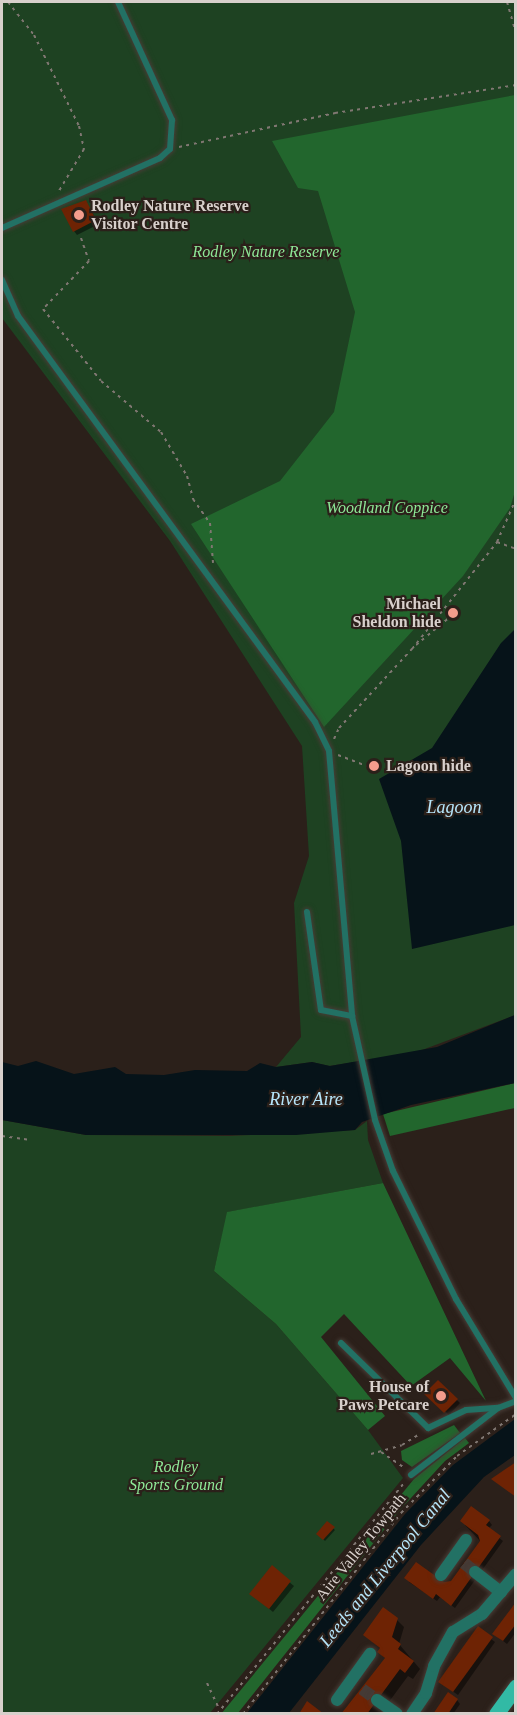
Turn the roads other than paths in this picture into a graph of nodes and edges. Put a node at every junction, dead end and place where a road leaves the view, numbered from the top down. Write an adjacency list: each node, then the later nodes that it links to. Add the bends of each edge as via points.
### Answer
1 (118, 2): 2 (lane, via 172,120 170,149 160,158)
2 (2, 228)
3 (2, 280): 5 (lane, via 18,316 315,722 328,751)
4 (307, 912): 5 (lane, via 321,1010)
5 (352, 1016): 7 (lane, via 375,1120 393,1171 456,1299)
6 (341, 1343): 8 (lane, via 428,1428 466,1410)
7 (516, 1400): 8 (lane)
8 (498, 1408): 9 (lane)
9 (411, 1475)
10 (466, 1540): 13 (street, via 459,1560)
11 (476, 1572): 14 (street)
12 (516, 1574): 14 (street)
13 (441, 1575)
14 (501, 1592): 22 (street, via 482,1614 453,1632 434,1666 426,1693)
15 (370, 1654): 16 (street)
16 (351, 1680): 17 (street); 19 (street)
17 (362, 1689)
18 (513, 1697): 23 (main road)
19 (337, 1700)
20 (377, 1700): 21 (street)
21 (397, 1713)
22 (412, 1713)
23 (496, 1713)

